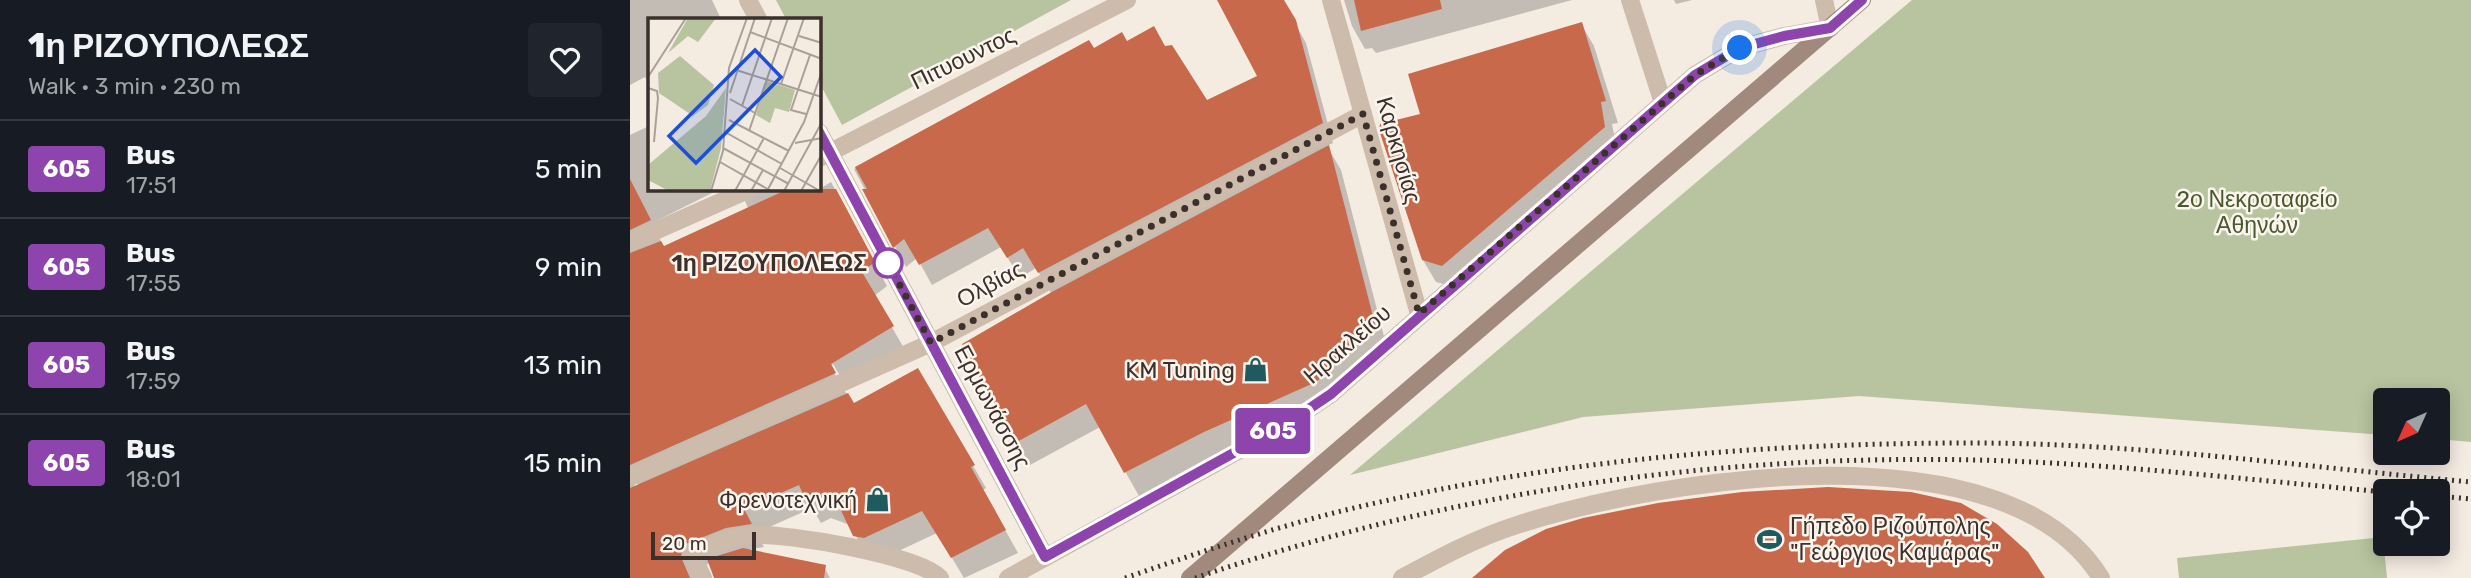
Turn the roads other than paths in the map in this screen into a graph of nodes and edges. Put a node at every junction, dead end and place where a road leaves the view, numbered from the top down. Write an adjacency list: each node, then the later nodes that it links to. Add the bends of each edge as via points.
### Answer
1 (748, 0): 7 (street)
2 (1127, 0): 11 (street, Πιτυουντος)
3 (1331, 0): 10 (street, Καρκησίας)
4 (1630, 0): 9 (street)
5 (1824, 0): 8 (street)
6 (1862, 0): 8 (main road)
7 (757, 18)
8 (1830, 28): 9 (street, Ηρακλείου, via 1740,48 1695,75); 21 (main road)
9 (1663, 103): 14 (street, Ηρακλείου)
10 (1363, 114): 14 (street, Καρκησίας); 15 (street, Ολβίας)
11 (824, 155): 15 (street, Ερμωνάσσης)
12 (745, 191): 13 (street)
13 (630, 242)
14 (1419, 314): 17 (street, Ηρακλείου, via 1331,394 1288,423)
15 (931, 343): 16 (street, Ολβίας); 17 (street, Ερμωνάσσης)
16 (630, 477)
17 (1045, 557): 20 (street, Ηρακλείου)
18 (703, 578): 19 (street, via 691,553 753,535 802,538 900,559)
19 (940, 578)
20 (1008, 578)
21 (1190, 578)
22 (1402, 578): 23 (street, via 1467,544 1560,512 1678,486 1794,475 1951,487 2028,512 2086,553)
23 (2101, 578)

